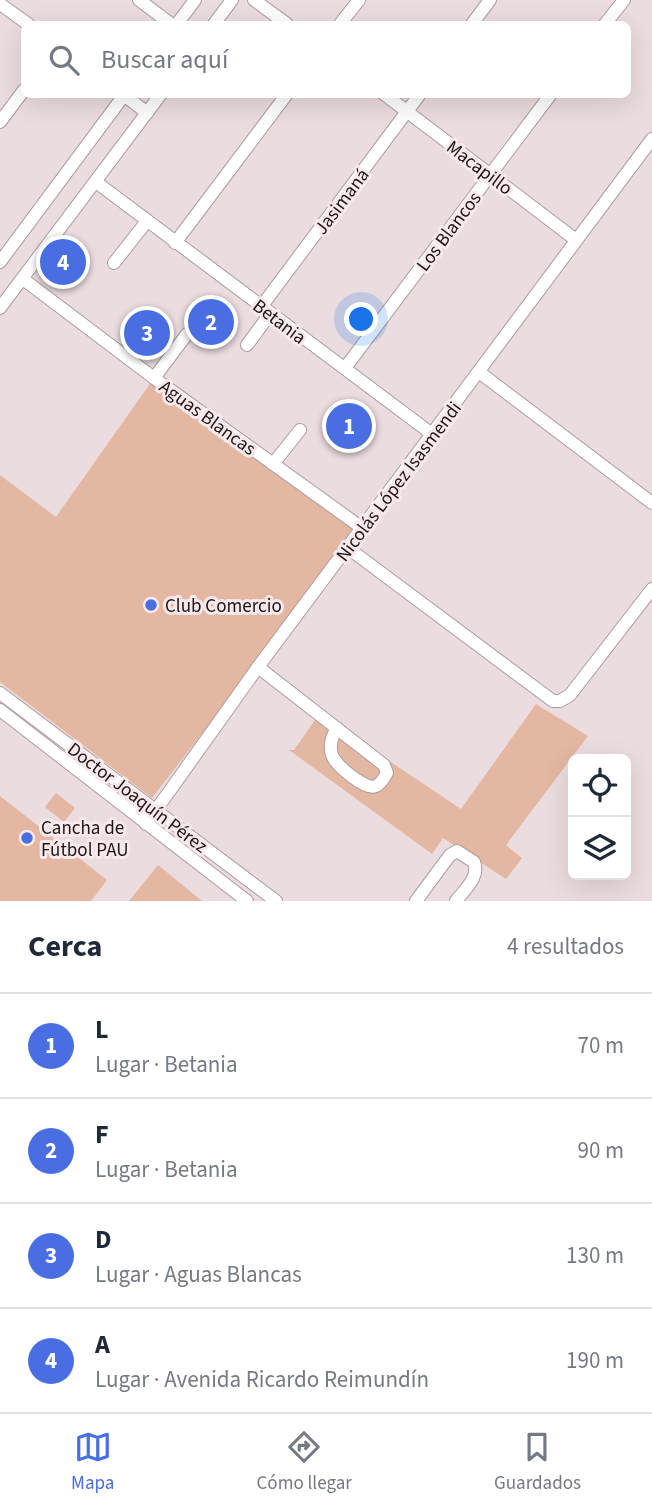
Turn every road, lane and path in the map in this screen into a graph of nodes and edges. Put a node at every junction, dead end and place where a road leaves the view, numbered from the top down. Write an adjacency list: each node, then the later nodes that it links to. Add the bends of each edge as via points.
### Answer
1 (139, 0): 10 (street)
2 (195, 0): 11 (street)
3 (232, 0): 12 (street)
4 (254, 0): 13 (street)
5 (359, 0): 14 (street)
6 (490, 0): 15 (street)
7 (624, 0): 16 (street)
8 (0, 4): 9 (street)
9 (23, 21)
10 (167, 21)
11 (179, 21)
12 (216, 21)
13 (283, 21)
14 (342, 21)
15 (474, 21)
16 (607, 21)
17 (21, 94): 27 (street)
18 (122, 98): 34 (street)
19 (128, 98): 26 (street)
20 (158, 98): 26 (street)
21 (284, 98): 33 (street)
22 (389, 98): 25 (street, Macapillo)
23 (417, 98): 25 (street, Jasimaná)
24 (548, 98): 29 (street, Los Blancos)
25 (407, 111): 29 (street, Macapillo); 38 (street, Jasimaná)
26 (147, 113): 30 (street)
27 (0, 122)
28 (652, 139): 32 (street, Nicolás López Isasmendi)
29 (490, 175): 32 (street, Macapillo); 41 (street, Los Blancos)
30 (96, 182): 31 (street, Betania); 36 (street)
31 (147, 221): 33 (street, Betania); 35 (street)
32 (576, 240): 42 (street, Nicolás López Isasmendi)
33 (175, 243): 38 (street, Betania)
34 (0, 262)
35 (114, 263)
36 (23, 279): 37 (street); 43 (street, Aguas Blancas)
37 (0, 308)
38 (266, 310): 40 (street, Jasimaná); 41 (street, Betania)
39 (187, 334): 43 (street)
40 (247, 345)
41 (345, 368): 45 (street, Betania)
42 (479, 372): 45 (street, Nicolás López Isasmendi); 47 (street)
43 (155, 378): 46 (street, Aguas Blancas)
44 (300, 430): 46 (street)
45 (432, 434): 48 (street, Nicolás López Isasmendi)
46 (273, 464): 48 (street, Aguas Blancas)
47 (650, 496)
48 (362, 528): 49 (street, Nicolás López Isasmendi)
49 (348, 548): 50 (street, via 547,698 560,701 570,695); 51 (street, Nicolás López Isasmendi)
50 (652, 589)
51 (258, 667): 54 (street); 55 (street, Nicolás López Isasmendi)
52 (0, 693): 55 (street, Doctor Joaquín Pérez)
53 (0, 710): 56 (street, Doctor Joaquín Pérez)
54 (337, 728): 54 (street, via 387,768 379,784 366,786 335,762 331,742)
55 (154, 811): 56 (street, Nicolás López Isasmendi); 58 (street, Doctor Joaquín Pérez)
56 (146, 824): 57 (street, Doctor Joaquín Pérez)
57 (247, 901)
58 (276, 901)
59 (415, 901): 60 (street, via 457,851 474,862 477,870)
60 (456, 901)

